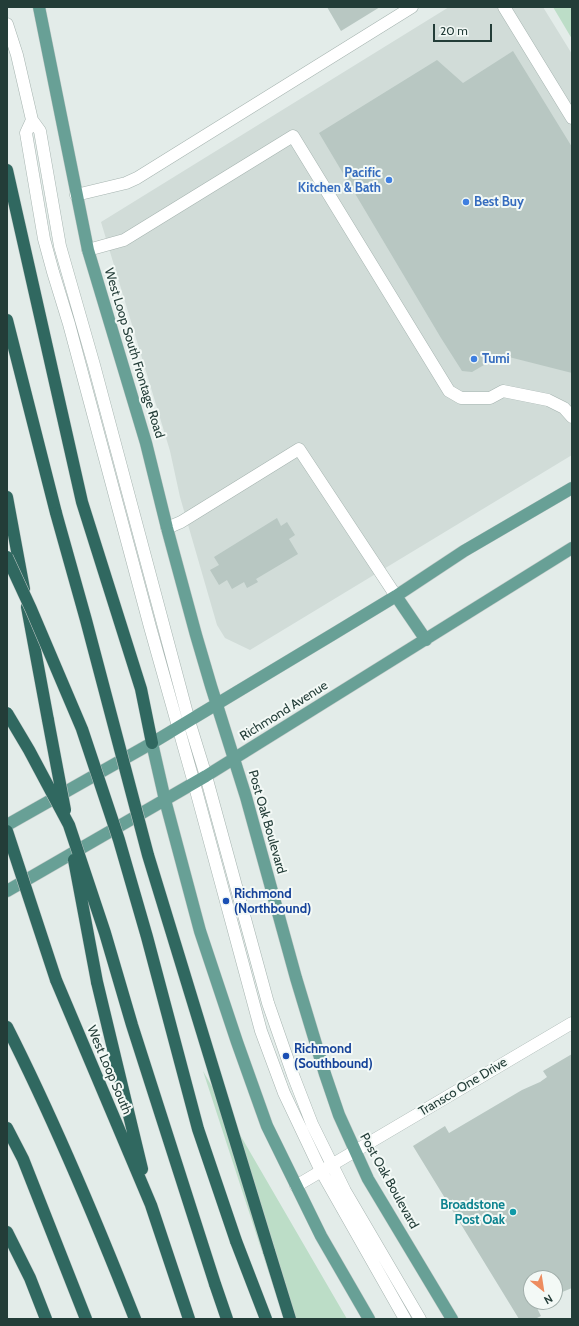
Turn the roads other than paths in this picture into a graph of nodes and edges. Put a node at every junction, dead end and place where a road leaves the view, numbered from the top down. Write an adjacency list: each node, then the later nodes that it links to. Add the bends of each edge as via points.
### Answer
1 (39, 7): 8 (main road, West Loop South Frontage Road)
2 (412, 7): 8 (lane, via 137,178)
3 (504, 7): 5 (lane)
4 (7, 24): 6 (lane)
5 (572, 118)
6 (32, 120): 21 (lane, via 40,131 60,246); 22 (lane, via 26,133 44,239)
7 (7, 170): 23 (highway, via 82,502 141,689)
8 (76, 195): 9 (main road, West Loop South Frontage Road)
9 (88, 250): 11 (lane, via 124,240 293,136 449,391 461,398 490,398 503,391 548,400 564,408); 14 (main road, West Loop South Frontage Road, via 146,443)
10 (7, 320): 46 (highway, bridge, via 148,855)
11 (572, 417)
12 (572, 488): 17 (main road, via 464,551)
13 (7, 497): 38 (highway, bridge, via 97,982)
14 (167, 528): 17 (lane, via 181,522 299,449); 19 (main road, West Loop South Frontage Road)
15 (572, 548): 18 (main road, Richmond Avenue)
16 (7, 556): 45 (highway, bridge, via 85,736 147,937 198,1129)
17 (396, 596): 18 (main road); 19 (main road)
18 (426, 640): 24 (main road, Richmond Avenue)
19 (217, 704): 21 (main road); 24 (main road, Post Oak Boulevard)
20 (7, 713): 44 (highway, bridge, via 69,826)
21 (189, 721): 22 (main road); 25 (lane)
22 (179, 727): 23 (main road); 26 (lane)
23 (152, 743): 27 (main road); 28 (main road)
24 (234, 759): 25 (main road, Richmond Avenue); 34 (main road, Post Oak Boulevard, via 325,1074)
25 (206, 776): 26 (main road, Richmond Avenue); 35 (lane, via 268,1004 312,1124)
26 (194, 783): 27 (main road, Richmond Avenue); 36 (lane, via 261,1031 284,1093)
27 (165, 800): 30 (main road, Richmond Avenue); 37 (main road, via 200,931 234,1034 267,1126)
28 (7, 825)
29 (7, 831): 38 (highway, West Loop South, bridge, via 56,980)
30 (7, 891)
31 (572, 1023): 34 (lane, Transco One Drive)
32 (7, 1028): 42 (highway, via 38,1088 91,1209)
33 (7, 1128): 41 (highway, via 23,1159)
34 (355, 1152): 35 (lane, Transco One Drive); 50 (main road, Post Oak Boulevard, via 368,1179)
35 (332, 1165): 36 (lane, Transco One Drive); 49 (lane)
36 (321, 1172): 37 (lane, Transco One Drive); 48 (lane)
37 (296, 1186): 47 (main road, via 321,1236)
38 (151, 1206): 43 (highway, West Loop South)
39 (7, 1232): 40 (highway, via 30,1278)
40 (46, 1319)
41 (86, 1319)
42 (135, 1319)
43 (189, 1319)
44 (227, 1319)
45 (266, 1319)
46 (290, 1319)
47 (369, 1319)
48 (405, 1319)
49 (420, 1319)
50 (452, 1319)

